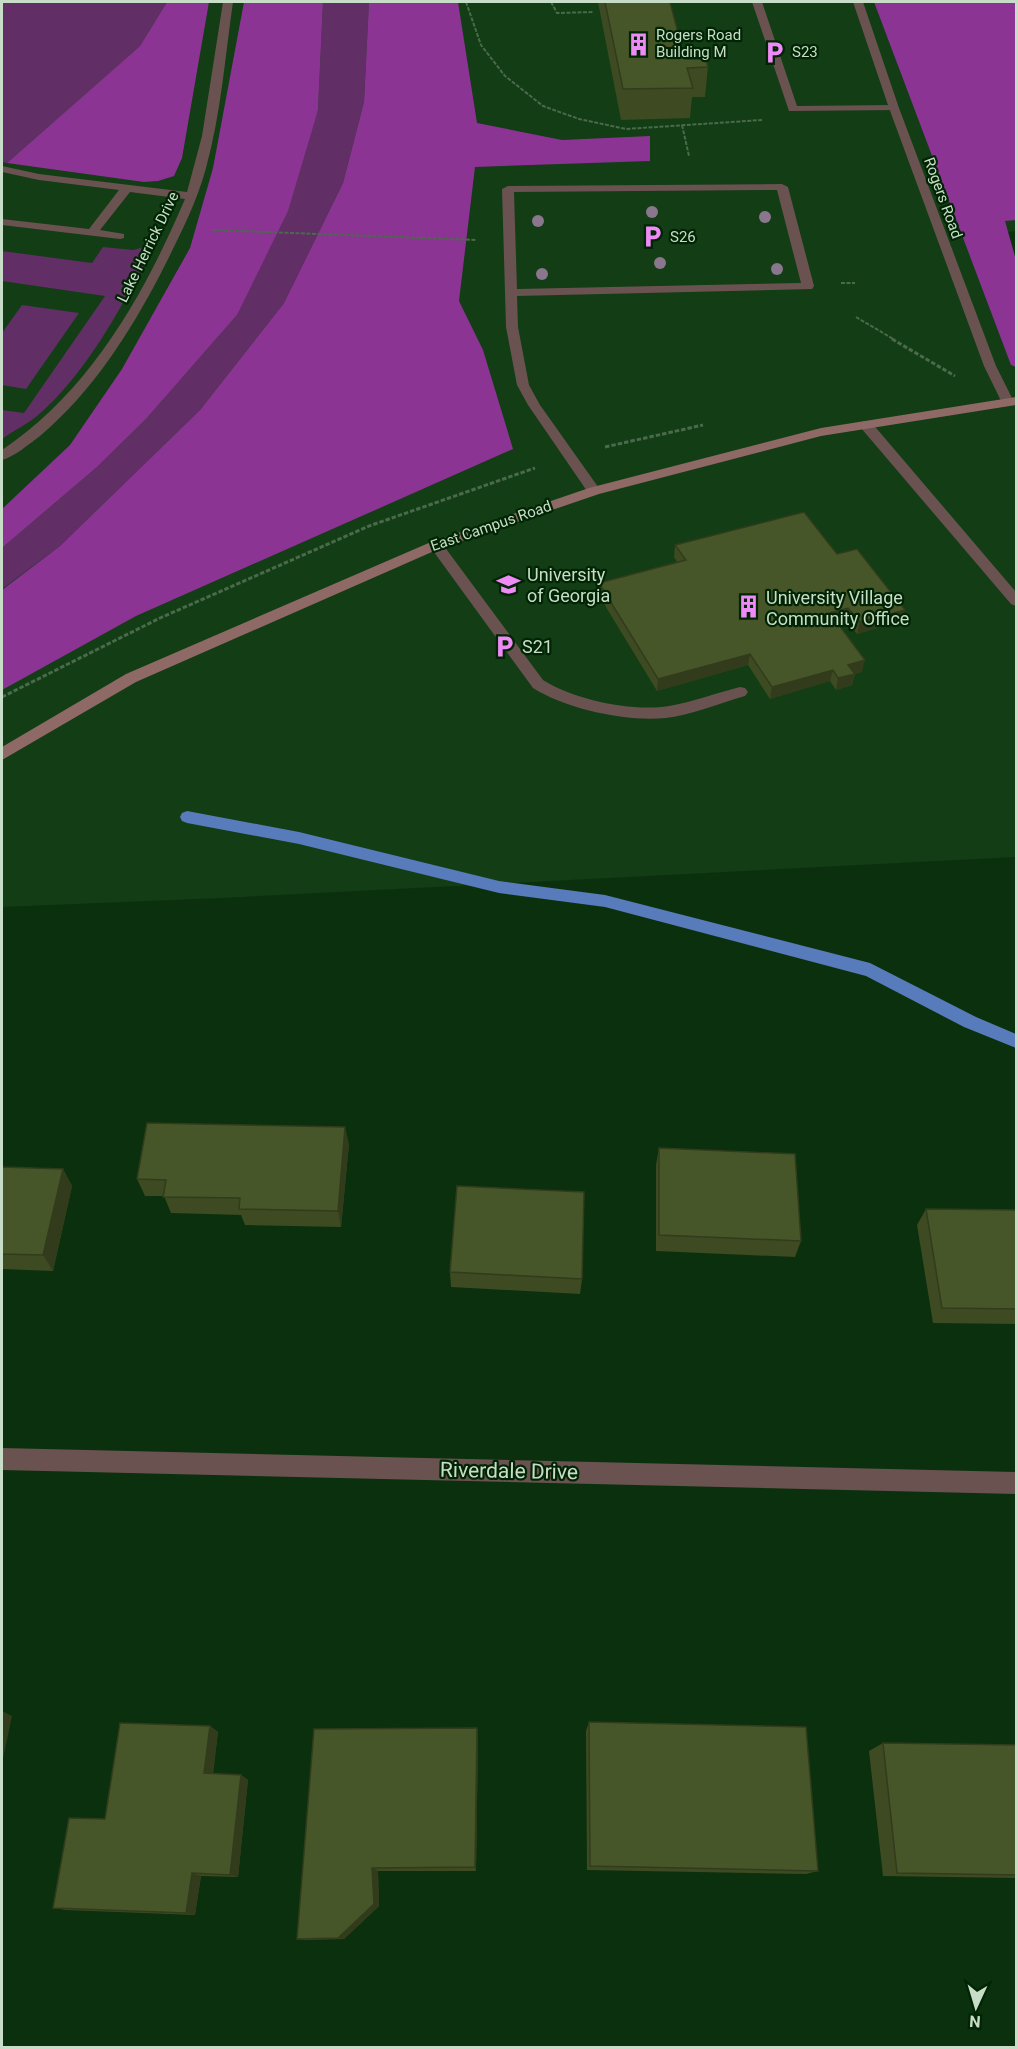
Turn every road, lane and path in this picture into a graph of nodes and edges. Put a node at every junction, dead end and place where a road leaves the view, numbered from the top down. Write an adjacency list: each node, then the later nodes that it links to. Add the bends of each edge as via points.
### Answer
1 (228, 2): 11 (street, Lake Herrick Drive, via 203,155)
2 (466, 2): 8 (path, via 481,45 505,76 543,106 626,129)
3 (551, 2): 6 (path, via 557,13)
4 (757, 2): 7 (street, via 793,109)
5 (858, 2): 7 (street, Rogers Road)
6 (594, 12)
7 (894, 108): 20 (street, Rogers Road, via 990,366)
8 (764, 120)
9 (2, 169): 10 (street)
10 (126, 188): 11 (street); 14 (street)
11 (191, 196): 22 (street, Lake Herrick Drive, via 136,310 102,365 71,402)
12 (2, 222): 14 (street)
13 (206, 230): 16 (path)
14 (92, 233): 15 (street)
15 (120, 236)
16 (510, 241): 17 (street); 17 (street, via 508,189 782,187 808,286)
17 (511, 293): 24 (street, via 512,327 524,385 539,414)
18 (856, 317): 19 (path)
19 (956, 376)
20 (1012, 402): 21 (main road, East Campus Road)
21 (866, 425): 24 (main road, East Campus Road, via 821,432); 26 (street)
22 (2, 456)
23 (543, 465): 28 (path, via 369,526 160,618)
24 (594, 491): 25 (main road, East Campus Road)
25 (436, 545): 27 (street, via 538,684 551,692 610,707 666,712); 29 (main road, East Campus Road, via 131,678)
26 (1017, 601)
27 (740, 692)
28 (2, 697)
29 (2, 754)
30 (2, 1459): 31 (street, Riverdale Drive)
31 (1017, 1484)

